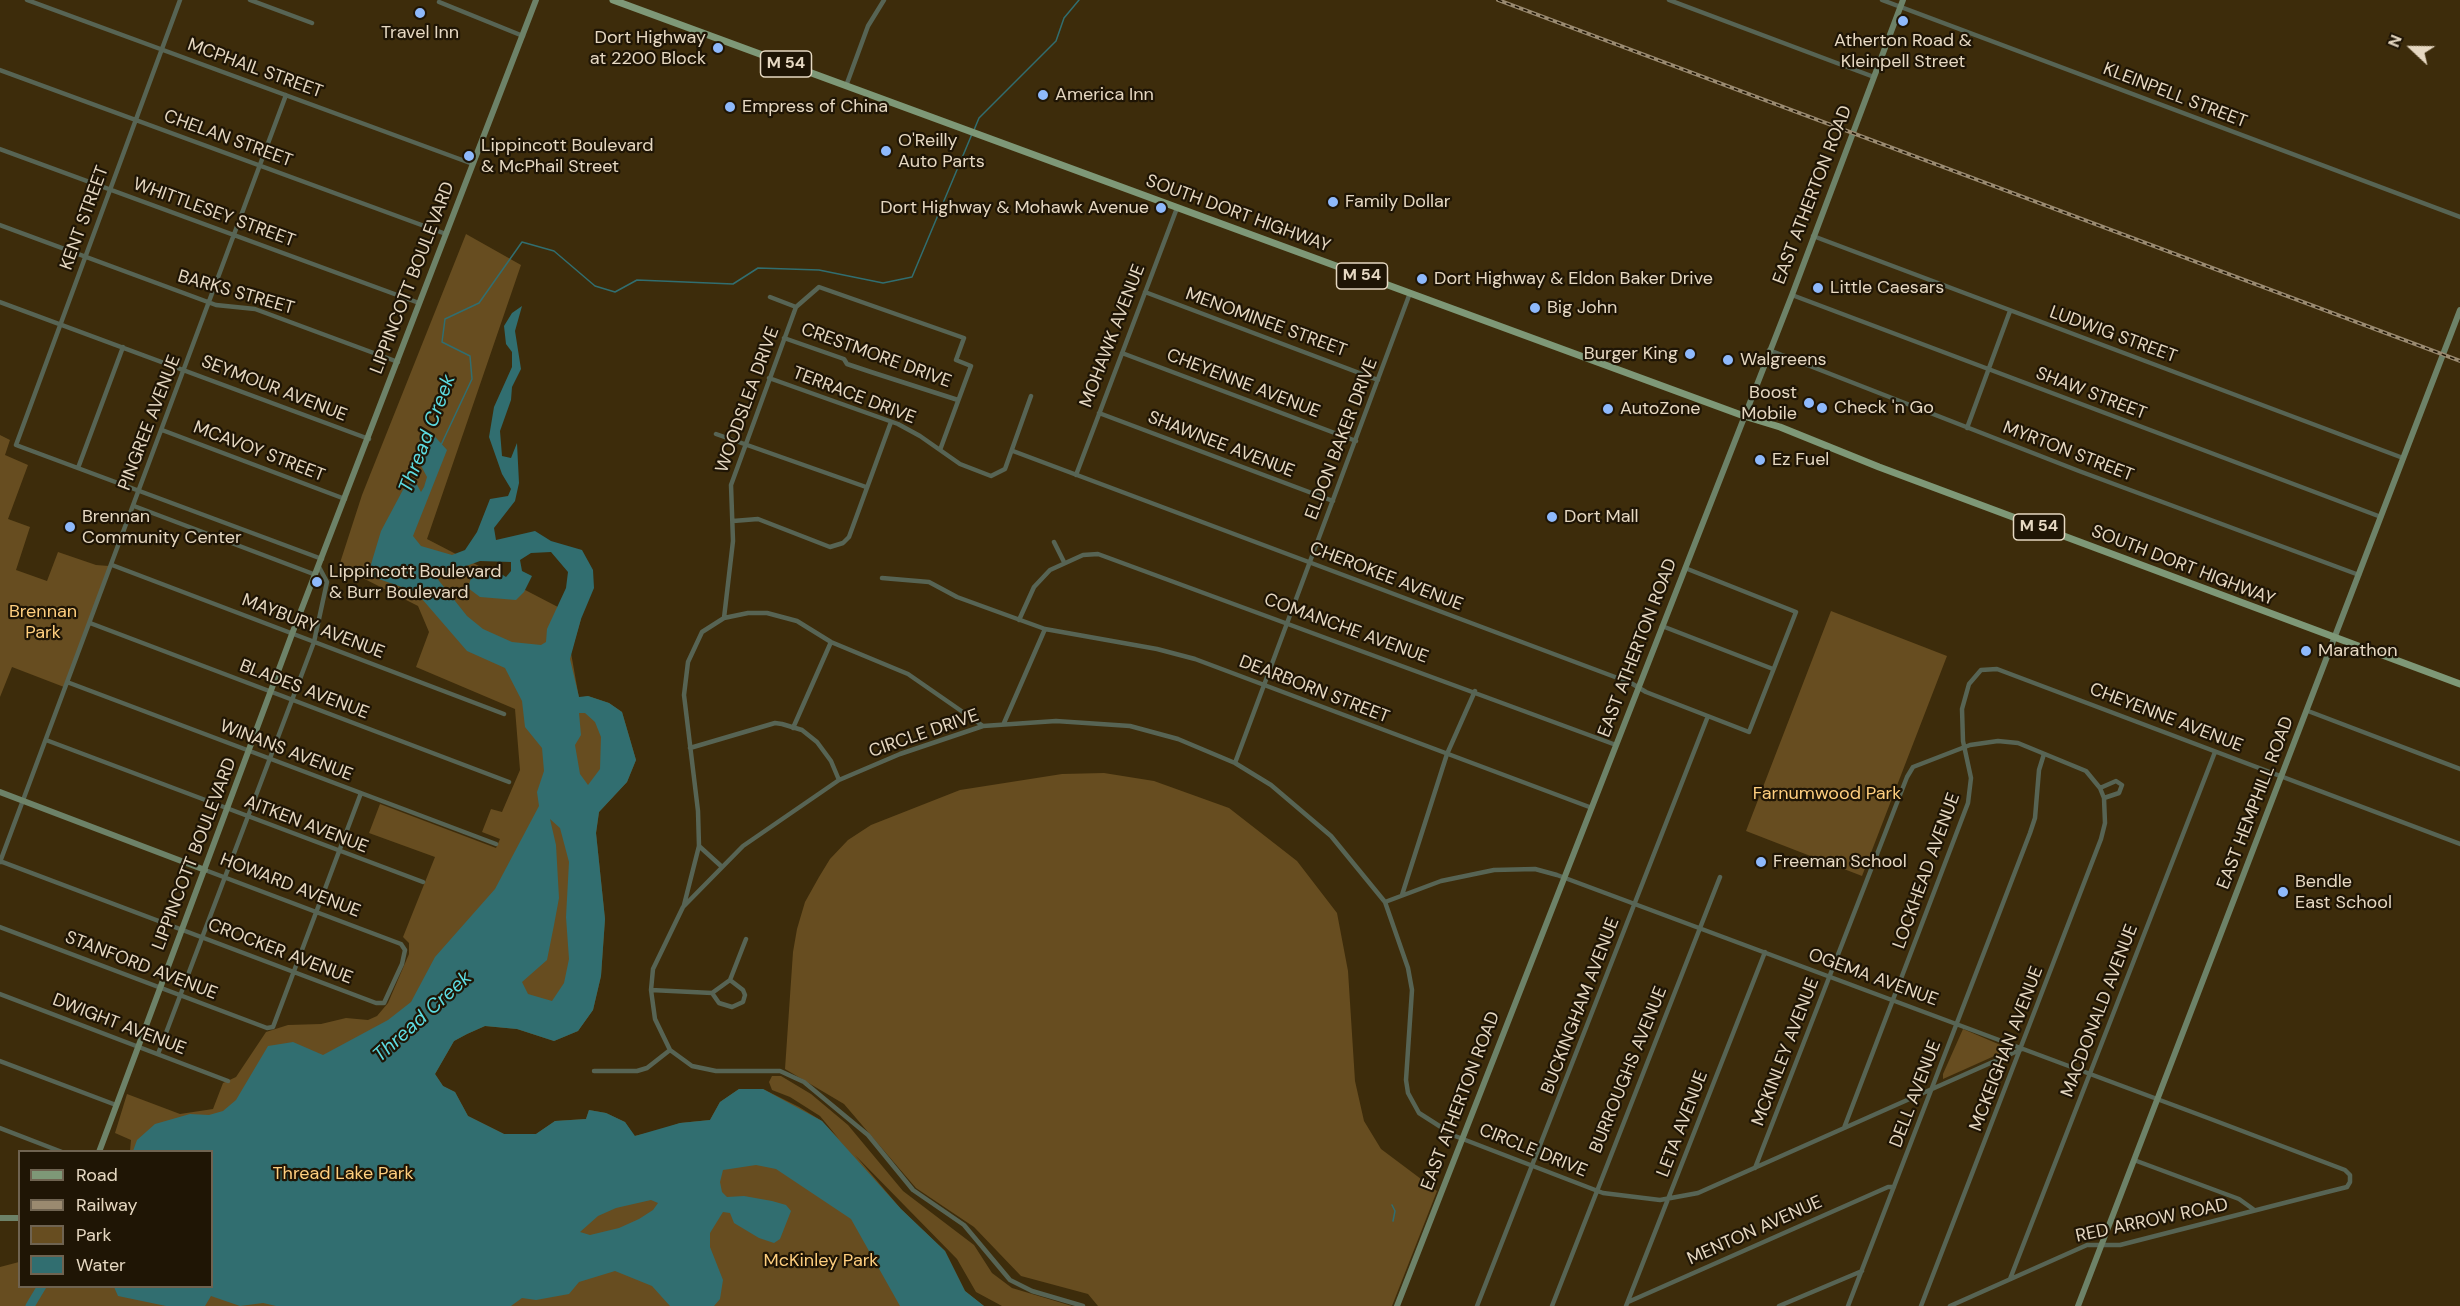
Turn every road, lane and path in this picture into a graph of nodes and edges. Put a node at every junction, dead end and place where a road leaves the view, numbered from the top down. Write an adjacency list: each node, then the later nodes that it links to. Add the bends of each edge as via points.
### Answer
1 (27, 0): 14 (street, MCPHAIL STREET)
2 (180, 0): 14 (street, KENT STREET)
3 (250, 0): 12 (street)
4 (536, 0): 13 (street, LIPPINCOTT BOULEVARD)
5 (613, 0): 17 (main road, SOUTH DORT HIGHWAY / M 54)
6 (884, 0): 17 (street, via 868,26)
7 (1669, 0): 10 (street)
8 (1882, 0): 11 (street, KLEINPELL STREET)
9 (439, 2): 13 (street)
10 (1679, 2): 16 (street)
11 (1901, 3): 16 (street, EAST ATHERTON ROAD); 25 (street, KLEINPELL STREET)
12 (312, 23)
13 (522, 36): 21 (street, LIPPINCOTT BOULEVARD)
14 (161, 50): 18 (street, MCPHAIL STREET); 19 (street, KENT STREET)
15 (0, 70): 19 (street, CHELAN STREET)
16 (1874, 77): 29 (street, EAST ATHERTON ROAD)
17 (846, 86): 24 (main road, SOUTH DORT HIGHWAY / M 54)
18 (286, 95): 21 (street, MCPHAIL STREET); 22 (street, PINGREE AVENUE)
19 (135, 119): 22 (street, CHELAN STREET); 23 (street, KENT STREET)
20 (0, 148): 23 (street, WHITTLESEY STREET)
21 (472, 164): 27 (street, LIPPINCOTT BOULEVARD)
22 (260, 165): 27 (street, CHELAN STREET); 28 (street, PINGREE AVENUE)
23 (110, 189): 28 (street, WHITTLESEY STREET); 30 (street, KENT STREET)
24 (1177, 208): 31 (street, MOHAWK AVENUE); 32 (main road, SOUTH DORT HIGHWAY / M 54)
25 (2460, 218)
26 (0, 225): 30 (street, BARKS STREET)
27 (446, 234): 37 (street, LIPPINCOTT BOULEVARD)
28 (235, 235): 36 (street, PINGREE AVENUE); 37 (street, WHITTLESEY STREET)
29 (1813, 237): 33 (street, EAST ATHERTON ROAD); 40 (street, LUDWIG STREET)
30 (85, 257): 36 (street, BARKS STREET); 41 (street, KENT STREET)
31 (1145, 292): 45 (street, MOHAWK AVENUE); 50 (street, MENOMINEE STREET)
32 (1410, 293): 50 (street, ELDON BAKER DRIVE); 54 (main road, SOUTH DORT HIGHWAY / M 54)
33 (1792, 295): 44 (street, EAST ATHERTON ROAD); 48 (street, SHAW STREET)
34 (770, 297): 38 (street)
35 (0, 302): 41 (street, SEYMOUR AVENUE)
36 (210, 303): 46 (street, BARKS STREET, via 255,309); 47 (street, PINGREE AVENUE)
37 (419, 303): 46 (street, LIPPINCOTT BOULEVARD)
38 (796, 307): 42 (street, WOODSLEA DRIVE); 52 (street, WOODSLEA DRIVE, via 819,287 964,338 956,360 971,366)
39 (2460, 310): 64 (street, EAST HEMPHILL ROAD)
40 (2010, 312): 48 (street); 64 (street, LUDWIG STREET)
41 (60, 324): 43 (street, SEYMOUR AVENUE); 65 (street, KENT STREET, via 16,445)
42 (784, 338): 49 (street, WOODSLEA DRIVE); 52 (street, CRESTMORE DRIVE, via 909,386 917,385)
43 (123, 347): 47 (street, SEYMOUR AVENUE); 65 (street)
44 (1769, 350): 54 (street, EAST ATHERTON ROAD); 56 (street, MYRTON STREET)
45 (1122, 352): 53 (street, MOHAWK AVENUE); 60 (street, CHEYENNE AVENUE)
46 (398, 362): 59 (street, LIPPINCOTT BOULEVARD)
47 (185, 370): 57 (street, PINGREE AVENUE); 59 (street, SEYMOUR AVENUE)
48 (1989, 370): 56 (street); 72 (street, SHAW STREET)
49 (769, 378): 55 (street, TERRACE DRIVE); 61 (street, WOODSLEA DRIVE)
50 (1378, 380): 60 (street, ELDON BAKER DRIVE)
51 (1031, 396): 63 (street)
52 (958, 400): 62 (street)
53 (1099, 413): 66 (street, MOHAWK AVENUE); 70 (street, SHAWNEE AVENUE)
54 (1744, 416): 80 (street, EAST ATHERTON ROAD); 91 (main road, SOUTH DORT HIGHWAY / M 54)
55 (891, 422): 62 (street, TERRACE DRIVE); 67 (street)
56 (1967, 428): 82 (street, MYRTON STREET)
57 (162, 430): 68 (street, PINGREE AVENUE); 69 (street, MCAVOY STREET)
58 (716, 434): 61 (street)
59 (369, 439): 69 (street, LIPPINCOTT BOULEVARD)
60 (1356, 441): 70 (street, ELDON BAKER DRIVE)
61 (745, 443): 67 (street); 73 (street, WOODSLEA DRIVE, via 731,485)
62 (940, 450): 63 (street, TERRACE DRIVE, via 960,464 991,476 1005,469)
63 (1013, 451): 66 (street, CHEROKEE AVENUE)
64 (2403, 458): 72 (street, EAST HEMPHILL ROAD)
65 (78, 468): 68 (street)
66 (1076, 475): 77 (street, CHEROKEE AVENUE)
67 (866, 487): 73 (street, via 847,541 830,547 758,519)
68 (140, 492): 71 (street, PINGREE AVENUE); 75 (street)
69 (345, 499): 75 (street, LIPPINCOTT BOULEVARD)
70 (1333, 501): 77 (street, ELDON BAKER DRIVE)
71 (134, 506): 78 (street, PINGREE AVENUE); 81 (street)
72 (2381, 517): 82 (street, EAST HEMPHILL ROAD)
73 (733, 521): 84 (street, WOODSLEA DRIVE)
74 (1054, 542): 76 (street)
75 (322, 559): 79 (street, LIPPINCOTT BOULEVARD)
76 (1064, 562): 85 (street, COMANCHE AVENUE, via 1034,587); 86 (street, COMANCHE AVENUE, via 1083,555 1111,556)
77 (1310, 562): 86 (street, ELDON BAKER DRIVE); 99 (street, CHEROKEE AVENUE)
78 (112, 565): 87 (street, PINGREE AVENUE); 90 (street, MAYBURY AVENUE)
79 (319, 567): 81 (street, LIPPINCOTT BOULEVARD); 92 (street, LIPPINCOTT BOULEVARD, via 327,582)
80 (1685, 568): 88 (street, EAST ATHERTON ROAD); 94 (street, via 1796,612)
81 (316, 575): 90 (street, LIPPINCOTT BOULEVARD)
82 (2359, 575): 91 (street, EAST HEMPHILL ROAD)
83 (882, 578): 85 (street, DEARBORN STREET, via 929,582)
84 (724, 618): 93 (street, via 748,613 781,615); 112 (street, via 702,632 688,662 684,695)
85 (1019, 620): 89 (street, DEARBORN STREET)
86 (1288, 622): 98 (street, ELDON BAKER DRIVE); 100 (street, COMANCHE AVENUE)
87 (90, 623): 96 (street, PINGREE AVENUE); 101 (street, BLADES AVENUE)
88 (1662, 626): 94 (street); 99 (street, EAST ATHERTON ROAD)
89 (1045, 629): 98 (street, DEARBORN STREET, via 1195,659); 106 (street)
90 (292, 634): 92 (street, MAYBURY AVENUE); 101 (street, LIPPINCOTT BOULEVARD)
91 (2335, 639): 97 (main road, SOUTH DORT HIGHWAY / M 54); 103 (street, EAST HEMPHILL ROAD)
92 (314, 642): 102 (street, LIPPINCOTT BOULEVARD); 104 (street, MAYBURY AVENUE)
93 (831, 642): 107 (street, via 908,674); 108 (street)
94 (1773, 669): 105 (street, CHEROKEE AVENUE, via 1749,732)
95 (1996, 669): 111 (street, LOCKHEAD AVENUE, via 1981,670 1969,684 1961,718); 114 (street, CHEYENNE AVENUE)
96 (68, 682): 109 (street, PINGREE AVENUE); 113 (street, WINANS AVENUE)
97 (2460, 684)
98 (1264, 687): 116 (street, DEARBORN STREET); 118 (street, ELDON BAKER DRIVE)
99 (1639, 687): 105 (street, CHEROKEE AVENUE); 110 (street, EAST ATHERTON ROAD)
100 (1475, 691): 110 (street, COMANCHE AVENUE); 116 (street)
101 (272, 692): 102 (street, BLADES AVENUE); 113 (street, LIPPINCOTT BOULEVARD)
102 (292, 700): 117 (street, LIPPINCOTT BOULEVARD); 122 (street, BLADES AVENUE)
103 (2308, 711): 119 (street); 120 (street, EAST HEMPHILL ROAD)
104 (504, 714)
105 (1708, 716): 142 (street, BUCKINGHAM AVENUE)
106 (1004, 723): 107 (street, CIRCLE DRIVE); 118 (street, CIRCLE DRIVE, via 1072,721 1130,726 1178,739)
107 (983, 726): 121 (street, CIRCLE DRIVE, via 900,754)
108 (793, 728): 112 (street, via 775,723); 121 (street, via 817,742)
109 (46, 740): 125 (street, PINGREE AVENUE); 127 (street, AITKEN AVENUE)
110 (1616, 745): 126 (street, EAST ATHERTON ROAD)
111 (1964, 747): 115 (street, via 2007,741); 152 (street, MCKINLEY AVENUE, via 1922,761 1907,777); 159 (street, LOCKHEAD AVENUE, via 1971,778 1968,803)
112 (690, 748): 131 (street)
113 (250, 751): 117 (street, WINANS AVENUE); 127 (street, LIPPINCOTT BOULEVARD)
114 (2215, 752): 120 (street, CHEYENNE AVENUE); 168 (street, MACDONALD AVENUE)
115 (2044, 753): 161 (street, DELL AVENUE, via 2036,818); 163 (street, MCKEIGHAN AVENUE, via 2079,767 2092,777 2102,793 2105,816 2101,839)
116 (1447, 754): 126 (street, DEARBORN STREET); 140 (street)
117 (270, 758): 124 (street, WINANS AVENUE); 128 (street, LIPPINCOTT BOULEVARD)
118 (1234, 763): 141 (street, CIRCLE DRIVE, via 1311,816)
119 (2460, 769)
120 (2283, 776): 130 (street, CHEYENNE AVENUE); 171 (street, EAST HEMPHILL ROAD)
121 (840, 780): 134 (street, CIRCLE DRIVE, via 743,846)
122 (509, 782)
123 (0, 792): 125 (street, HOWARD AVENUE)
124 (361, 793): 129 (street, WINANS AVENUE); 132 (street)
125 (23, 801): 133 (street, PINGREE AVENUE); 135 (street, HOWARD AVENUE)
126 (1592, 808): 137 (street, EAST ATHERTON ROAD)
127 (228, 810): 128 (street, AITKEN AVENUE); 135 (street, LIPPINCOTT BOULEVARD)
128 (248, 817): 132 (street, AITKEN AVENUE); 136 (street, LIPPINCOTT BOULEVARD)
129 (496, 844)
130 (2460, 844)
131 (699, 846): 134 (street); 143 (street)
132 (339, 852): 139 (street, AITKEN AVENUE); 144 (street)
133 (0, 861): 147 (street, CROCKER AVENUE)
134 (721, 866): 143 (street, CIRCLE DRIVE)
135 (205, 870): 136 (street, HOWARD AVENUE); 147 (street, LIPPINCOTT BOULEVARD)
136 (225, 877): 144 (street, HOWARD AVENUE); 148 (street, LIPPINCOTT BOULEVARD)
137 (1564, 877): 140 (street, OGEMA AVENUE, via 1535,869 1494,870 1441,881); 142 (street, OGEMA AVENUE); 175 (street, EAST ATHERTON ROAD)
138 (1720, 877): 146 (street, BURROUGHS AVENUE)
139 (423, 882)
140 (1402, 895): 141 (street, OGEMA AVENUE)
141 (1385, 902): 175 (street, CIRCLE DRIVE, via 1412,990 1406,1052 1408,1093 1426,1120)
142 (1635, 903): 146 (street, OGEMA AVENUE); 179 (street, BUCKINGHAM AVENUE)
143 (683, 907): 155 (street, CIRCLE DRIVE, via 653,969)
144 (316, 912): 151 (street); 160 (street, HOWARD AVENUE, via 401,944 405,950 402,964)
145 (0, 927): 154 (street, STANFORD AVENUE)
146 (1700, 927): 150 (street, OGEMA AVENUE); 183 (street, BURROUGHS AVENUE)
147 (183, 930): 148 (street, CROCKER AVENUE); 154 (street, LIPPINCOTT BOULEVARD)
148 (203, 938): 151 (street, CROCKER AVENUE); 158 (street, LIPPINCOTT BOULEVARD)
149 (746, 939): 153 (street)
150 (1765, 952): 152 (street, OGEMA AVENUE); 184 (street, LETA AVENUE)
151 (294, 972): 158 (street, STANFORD AVENUE, via 273,1027); 160 (street, CROCKER AVENUE)
152 (1830, 976): 159 (street, OGEMA AVENUE); 180 (street, MCKINLEY AVENUE)
153 (730, 980): 156 (street); 156 (street, via 744,990 742,1002 727,1007 719,1004)
154 (161, 988): 158 (street, STANFORD AVENUE); 162 (street, LIPPINCOTT BOULEVARD)
155 (651, 990): 156 (street); 164 (street, CIRCLE DRIVE, via 655,1019)
156 (712, 993)
157 (0, 994): 162 (street, DWIGHT AVENUE)
158 (181, 996): 165 (street, LIPPINCOTT BOULEVARD)
159 (1894, 1000): 161 (street, OGEMA AVENUE); 174 (street, LOCKHEAD AVENUE)
160 (384, 1003)
161 (1958, 1024): 163 (street, OGEMA AVENUE); 170 (street, DELL AVENUE)
162 (138, 1046): 165 (street, DWIGHT AVENUE); 172 (street, LIPPINCOTT BOULEVARD)
163 (2022, 1049): 168 (street, OGEMA AVENUE); 170 (street, CIRCLE DRIVE); 198 (street, MCKEIGHAN AVENUE)
164 (670, 1050): 167 (street, via 647,1068); 192 (street, via 692,1066 716,1071 780,1071 804,1082 873,1140 913,1190 964,1225 1010,1280 1032,1292)
165 (158, 1054): 169 (street, DWIGHT AVENUE)
166 (0, 1061): 172 (street)
167 (594, 1071)
168 (2090, 1075): 171 (street, OGEMA AVENUE); 190 (street, MACDONALD AVENUE)
169 (228, 1081)
170 (1933, 1089): 174 (street, CIRCLE DRIVE); 182 (street, DELL AVENUE)
171 (2158, 1099): 178 (street, EAST HEMPHILL ROAD); 181 (street, OGEMA AVENUE)
172 (116, 1105): 177 (street, LIPPINCOTT BOULEVARD)
173 (0, 1128): 176 (street)
174 (1843, 1128): 180 (street, CIRCLE DRIVE)
175 (1464, 1138): 179 (street, CIRCLE DRIVE); 193 (street, EAST ATHERTON ROAD)
176 (57, 1150)
177 (100, 1150)
178 (2134, 1160): 185 (street, via 2239,1199); 188 (street, EAST HEMPHILL ROAD)
179 (1533, 1166): 183 (street, CIRCLE DRIVE); 194 (street, BUCKINGHAM AVENUE)
180 (1755, 1168): 184 (street, CIRCLE DRIVE, via 1698,1192)
181 (2345, 1170): 185 (street, RED ARROW ROAD, via 2350,1182 2347,1187)
182 (1894, 1187): 189 (street, DELL AVENUE); 191 (street, MENTON AVENUE)
183 (1596, 1191): 184 (street, CIRCLE DRIVE, via 1630,1199); 195 (street, BURROUGHS AVENUE)
184 (1668, 1199): 191 (street, LETA AVENUE)
185 (2253, 1209): 188 (street, RED ARROW ROAD, via 2120,1245)
186 (0, 1218): 187 (street)
187 (18, 1218)
188 (2101, 1245): 190 (street, RED ARROW ROAD, via 2087,1245); 200 (street, EAST HEMPHILL ROAD)
189 (1862, 1271): 196 (street); 197 (street, DELL AVENUE)
190 (2010, 1279): 199 (street, RED ARROW ROAD)
191 (1627, 1304)
192 (1083, 1306)
193 (1397, 1306)
194 (1477, 1306)
195 (1551, 1306)
196 (1779, 1306)
197 (1848, 1306)
198 (1921, 1306)
199 (1950, 1306)
200 (2078, 1306)

